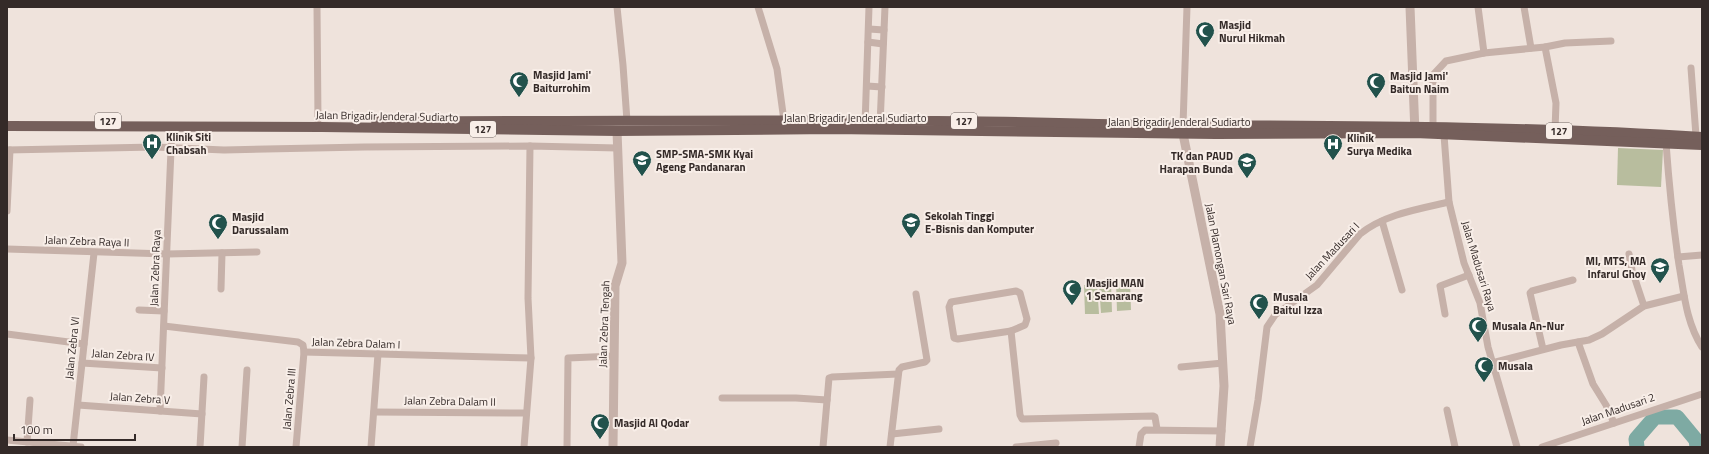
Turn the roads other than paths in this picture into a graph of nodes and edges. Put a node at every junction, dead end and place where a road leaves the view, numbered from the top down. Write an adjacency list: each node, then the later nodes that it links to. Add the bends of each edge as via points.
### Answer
1 (317, 7): 22 (street)
2 (617, 7): 23 (street)
3 (758, 7): 24 (street, via 777,69)
4 (869, 7): 10 (street)
5 (885, 7): 11 (street)
6 (1187, 7): 31 (street)
7 (1410, 7): 32 (street)
8 (1478, 7): 17 (street)
9 (1524, 7): 16 (street)
10 (868, 29): 11 (street); 13 (street)
11 (884, 30): 14 (street)
12 (1611, 41): 15 (street, via 1571,42)
13 (868, 42): 14 (street); 19 (street)
14 (883, 44): 20 (street)
15 (1546, 47): 16 (street); 33 (street, via 1556,104)
16 (1531, 48): 17 (street)
17 (1484, 53): 30 (street, via 1446,61 1434,72)
18 (1691, 68): 36 (street)
19 (867, 86): 20 (street); 26 (street)
20 (882, 87): 27 (street)
21 (7, 120): 25 (main road, Jalan Brigadir Jenderal Sudiarto / 127)
22 (318, 120): 23 (main road, Jalan Brigadir Jenderal Sudiarto / 127); 25 (main road, Jalan Brigadir Jenderal Sudiarto / 127)
23 (627, 121): 24 (main road, Jalan Brigadir Jenderal Sudiarto / 127)
24 (784, 121): 26 (main road, Jalan Brigadir Jenderal Sudiarto / 127)
25 (53, 124): 28 (main road, Jalan Brigadir Jenderal Sudiarto / 127); 29 (main road, Jalan Brigadir Jenderal Sudiarto / 127)
26 (865, 125): 27 (main road, Jalan Brigadir Jenderal Sudiarto / 127); 34 (main road, Jalan Brigadir Jenderal Sudiarto / 127)
27 (880, 125): 31 (main road, Jalan Brigadir Jenderal Sudiarto / 127)
28 (7, 126)
29 (172, 126): 34 (main road, Jalan Brigadir Jenderal Sudiarto / 127); 40 (street, Jalan Zebra Raya)
30 (1433, 127): 32 (main road, Jalan Brigadir Jenderal Sudiarto / 127); 33 (main road, Jalan Brigadir Jenderal Sudiarto / 127)
31 (1183, 130): 32 (main road, Jalan Brigadir Jenderal Sudiarto / 127); 76 (street, Jalan Plamongan Sari Raya, via 1218,300)
32 (1415, 130): 35 (main road, Jalan Brigadir Jenderal Sudiarto / 127)
33 (1555, 130): 36 (main road, Jalan Brigadir Jenderal Sudiarto / 127)
34 (617, 131): 41 (street, Jalan Zebra Tengah)
35 (1444, 135): 37 (main road, Jalan Brigadir Jenderal Sudiarto / 127); 43 (street, Jalan Madusari Raya)
36 (1699, 136)
37 (1666, 143): 38 (main road, Jalan Brigadir Jenderal Sudiarto / 127); 53 (street)
38 (1702, 145)
39 (530, 146): 40 (street, via 224,150); 41 (street); 74 (street, via 528,298)
40 (172, 148): 42 (street); 50 (street, Jalan Zebra Raya)
41 (618, 148): 73 (street, Jalan Zebra Tengah, via 622,263 615,286)
42 (8, 150): 44 (street)
43 (1449, 202): 45 (street, Jalan Madusari I, via 1406,211); 54 (street, Jalan Madusari Raya)
44 (7, 210)
45 (1382, 221): 57 (street); 115 (street, Jalan Madusari I, via 1360,234 1317,285 1275,315 1270,322 1267,328)
46 (7, 249): 47 (street, Jalan Zebra Raya II)
47 (94, 252): 50 (street, Jalan Zebra Raya II); 68 (street, Jalan Zebra VI)
48 (257, 252): 49 (street, Jalan Zebra Raya II)
49 (222, 253): 50 (street, Jalan Zebra Raya II); 56 (street)
50 (167, 254): 62 (street, Jalan Zebra Raya)
51 (1629, 254): 60 (street)
52 (1702, 255): 53 (street)
53 (1678, 257): 59 (street)
54 (1469, 275): 63 (street, via 1440,286); 77 (street, Jalan Madusari Raya, via 1480,303)
55 (1573, 280): 70 (street, via 1530,293)
56 (221, 289)
57 (1402, 290)
58 (916, 294): 81 (street, via 927,360 902,367)
59 (1684, 296): 60 (street); 69 (street, via 1692,328)
60 (1644, 306): 67 (street, via 1602,334)
61 (139, 310): 62 (street)
62 (164, 311): 64 (street, Jalan Zebra Raya)
63 (1445, 314)
64 (164, 326): 71 (street, Jalan Zebra Dalam I, via 298,342 303,345); 79 (street, Jalan Zebra Raya)
65 (1011, 331): 65 (street, via 956,339 953,336 950,304 953,301 1018,291 1027,323); 95 (street, via 1022,419 1153,416)
66 (7, 334): 68 (street)
67 (1578, 342): 70 (street); 93 (street, via 1593,384)
68 (84, 344): 75 (street, Jalan Zebra VI)
69 (1702, 347)
70 (1543, 349): 77 (street)
71 (304, 352): 72 (street, Jalan Zebra Dalam I); 105 (street, Jalan Zebra III)
72 (378, 354): 74 (street, Jalan Zebra Dalam I); 90 (street)
73 (614, 356): 108 (street, via 568,358); 109 (street, Jalan Zebra Tengah)
74 (531, 358): 91 (street)
75 (82, 363): 79 (street, Jalan Zebra IV); 87 (street, Jalan Zebra VI)
76 (1224, 363): 78 (street); 96 (street, Jalan Plamongan Sari Raya)
77 (1492, 363): 117 (street, Jalan Madusari Raya)
78 (1181, 367)
79 (162, 368): 89 (street, Jalan Zebra Raya)
80 (247, 370): 104 (street)
81 (898, 374): 86 (street, via 832,377 828,380); 97 (street)
82 (204, 376): 92 (street)
83 (1702, 394): 93 (street, Jalan Madusari 2)
84 (722, 398): 86 (street)
85 (30, 400): 99 (street)
86 (827, 400): 110 (street)
87 (78, 405): 89 (street, Jalan Zebra V); 101 (street, Jalan Zebra VI)
88 (1447, 410): 116 (street)
89 (160, 411): 92 (street, Jalan Zebra V)
90 (374, 412): 91 (street, Jalan Zebra Dalam II); 106 (street)
91 (525, 413): 107 (street)
92 (202, 414): 103 (street)
93 (1614, 423): 118 (street, Jalan Madusari 2)
94 (939, 429): 97 (street)
95 (1157, 429): 96 (street); 113 (street, via 1143,431)
96 (1222, 431): 114 (street, Jalan Plamongan Sari Raya)
97 (892, 434): 111 (street)
98 (7, 440): 99 (street)
99 (27, 442): 101 (street)
100 (1056, 443): 112 (street)
101 (69, 446): 102 (street)
102 (81, 447)
103 (200, 447)
104 (242, 447)
105 (296, 447)
106 (371, 447)
107 (524, 447)
108 (567, 447)
109 (613, 447)
110 (823, 447)
111 (890, 447)
112 (1016, 447)
113 (1139, 447)
114 (1220, 447)
115 (1250, 447)
116 (1455, 447)
117 (1517, 447)
118 (1542, 447)

